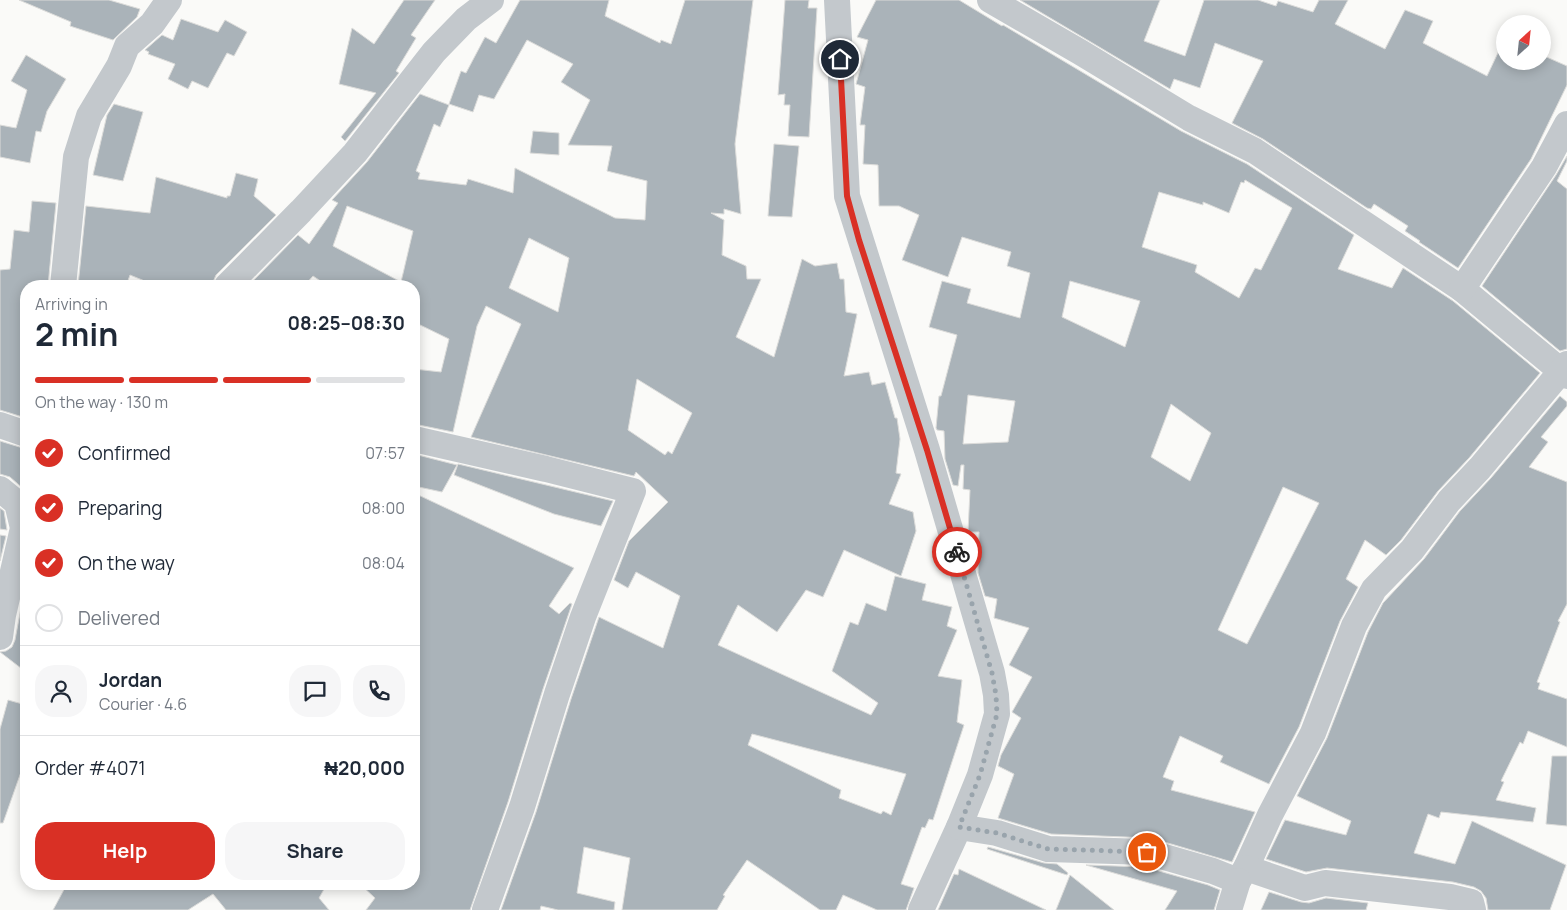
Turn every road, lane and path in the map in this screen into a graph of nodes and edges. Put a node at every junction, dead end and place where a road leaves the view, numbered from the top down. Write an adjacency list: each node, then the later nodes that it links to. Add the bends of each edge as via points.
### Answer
1 (169, 0): 6 (street, via 152,24 127,46 119,66 89,116 76,157)
2 (491, 0): 7 (street, via 466,19 434,52 355,153)
3 (836, 0): 19 (street, via 847,196 927,450 996,695 997,714 980,775)
4 (990, 0): 8 (street, via 1189,118 1255,150)
5 (1567, 124): 8 (street, via 1544,167)
6 (64, 280)
7 (233, 280)
8 (1462, 288): 9 (street)
9 (1565, 370): 20 (street, via 1449,501 1412,550 1374,589 1354,626 1313,733)
10 (0, 425): 11 (street)
11 (20, 432)
12 (420, 440): 21 (street, via 633,491 583,617)
13 (0, 489): 14 (street, via 17,502)
14 (20, 515)
15 (20, 543): 17 (street)
16 (20, 572): 17 (street)
17 (9, 596): 18 (street)
18 (0, 638)
19 (959, 827): 20 (street, via 997,833 1048,849 1147,852 1213,871); 22 (street)
20 (1242, 874): 23 (street); 24 (street, via 1305,888 1325,883 1450,897 1471,902)
21 (485, 910)
22 (922, 910)
23 (1229, 910)
24 (1473, 910)

